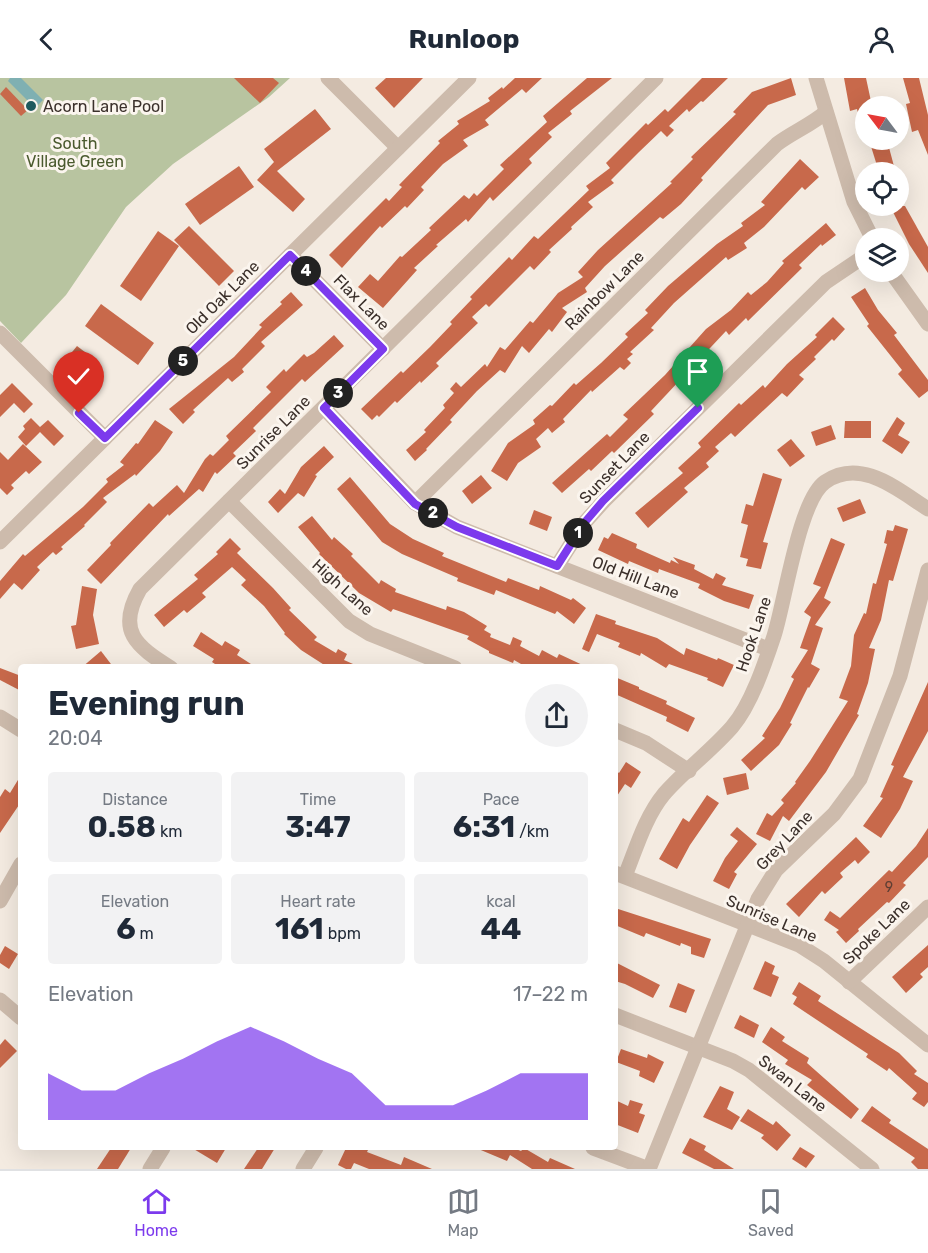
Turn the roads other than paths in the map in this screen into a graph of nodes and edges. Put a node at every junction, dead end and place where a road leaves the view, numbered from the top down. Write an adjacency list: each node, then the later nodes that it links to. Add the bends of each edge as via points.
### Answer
1 (328, 78): 6 (street)
2 (469, 78): 6 (street, Old Oak Lane)
3 (656, 78): 14 (street, Sunrise Lane)
4 (816, 78): 5 (street)
5 (826, 112): 7 (street); 19 (street, Rainbow Lane, via 777,144)
6 (398, 148): 8 (street, Old Oak Lane)
7 (867, 228)
8 (290, 255): 14 (street, Flax Lane); 17 (street, Old Oak Lane)
9 (855, 262): 22 (street, Sunset Lane, via 826,282 603,501)
10 (898, 282): 11 (street)
11 (928, 324)
12 (0, 333): 13 (street)
13 (11, 345): 15 (street); 17 (street)
14 (383, 349): 16 (street, Sunrise Lane)
15 (0, 356)
16 (324, 408): 18 (street, Sunrise Lane); 19 (street, Old Hill Lane)
17 (105, 438): 21 (street, Old Oak Lane)
18 (229, 501): 26 (street, Sunrise Lane, via 140,590 133,602 129,626 133,638); 27 (street, High Lane, via 349,621 370,634)
19 (415, 504): 22 (street, Old Hill Lane, via 457,527)
20 (928, 509): 25 (street, Hook Lane, via 869,474 848,473 825,482 806,511)
21 (0, 542)
22 (557, 566): 25 (street, Old Hill Lane)
23 (928, 570): 24 (street, Grey Lane)
24 (924, 603): 36 (street, Grey Lane, via 860,779 834,814 776,870)
25 (768, 649): 31 (street, Hook Lane, via 750,698 734,725)
26 (165, 664)
27 (445, 664)
28 (0, 717): 29 (street)
29 (18, 728)
30 (618, 731): 31 (street, via 646,743)
31 (689, 771): 33 (street, Hook Lane, via 664,795)
32 (18, 869): 34 (street)
33 (620, 874): 36 (street, Sunrise Lane)
34 (0, 901)
35 (928, 907): 37 (street, Spoke Lane)
36 (747, 925): 37 (street, Sunrise Lane, via 799,945); 42 (street, Grey Lane)
37 (849, 982): 41 (street, Sunrise Lane)
38 (0, 1000): 39 (street)
39 (18, 1015)
40 (618, 1016): 42 (street, Swan Lane)
41 (928, 1045)
42 (699, 1048): 48 (street, Grey Lane); 49 (street, Swan Lane, via 750,1070)
43 (162, 1150): 46 (street)
44 (315, 1150): 47 (street)
45 (598, 1150): 48 (street)
46 (150, 1169)
47 (303, 1169)
48 (649, 1169)
49 (872, 1169)

